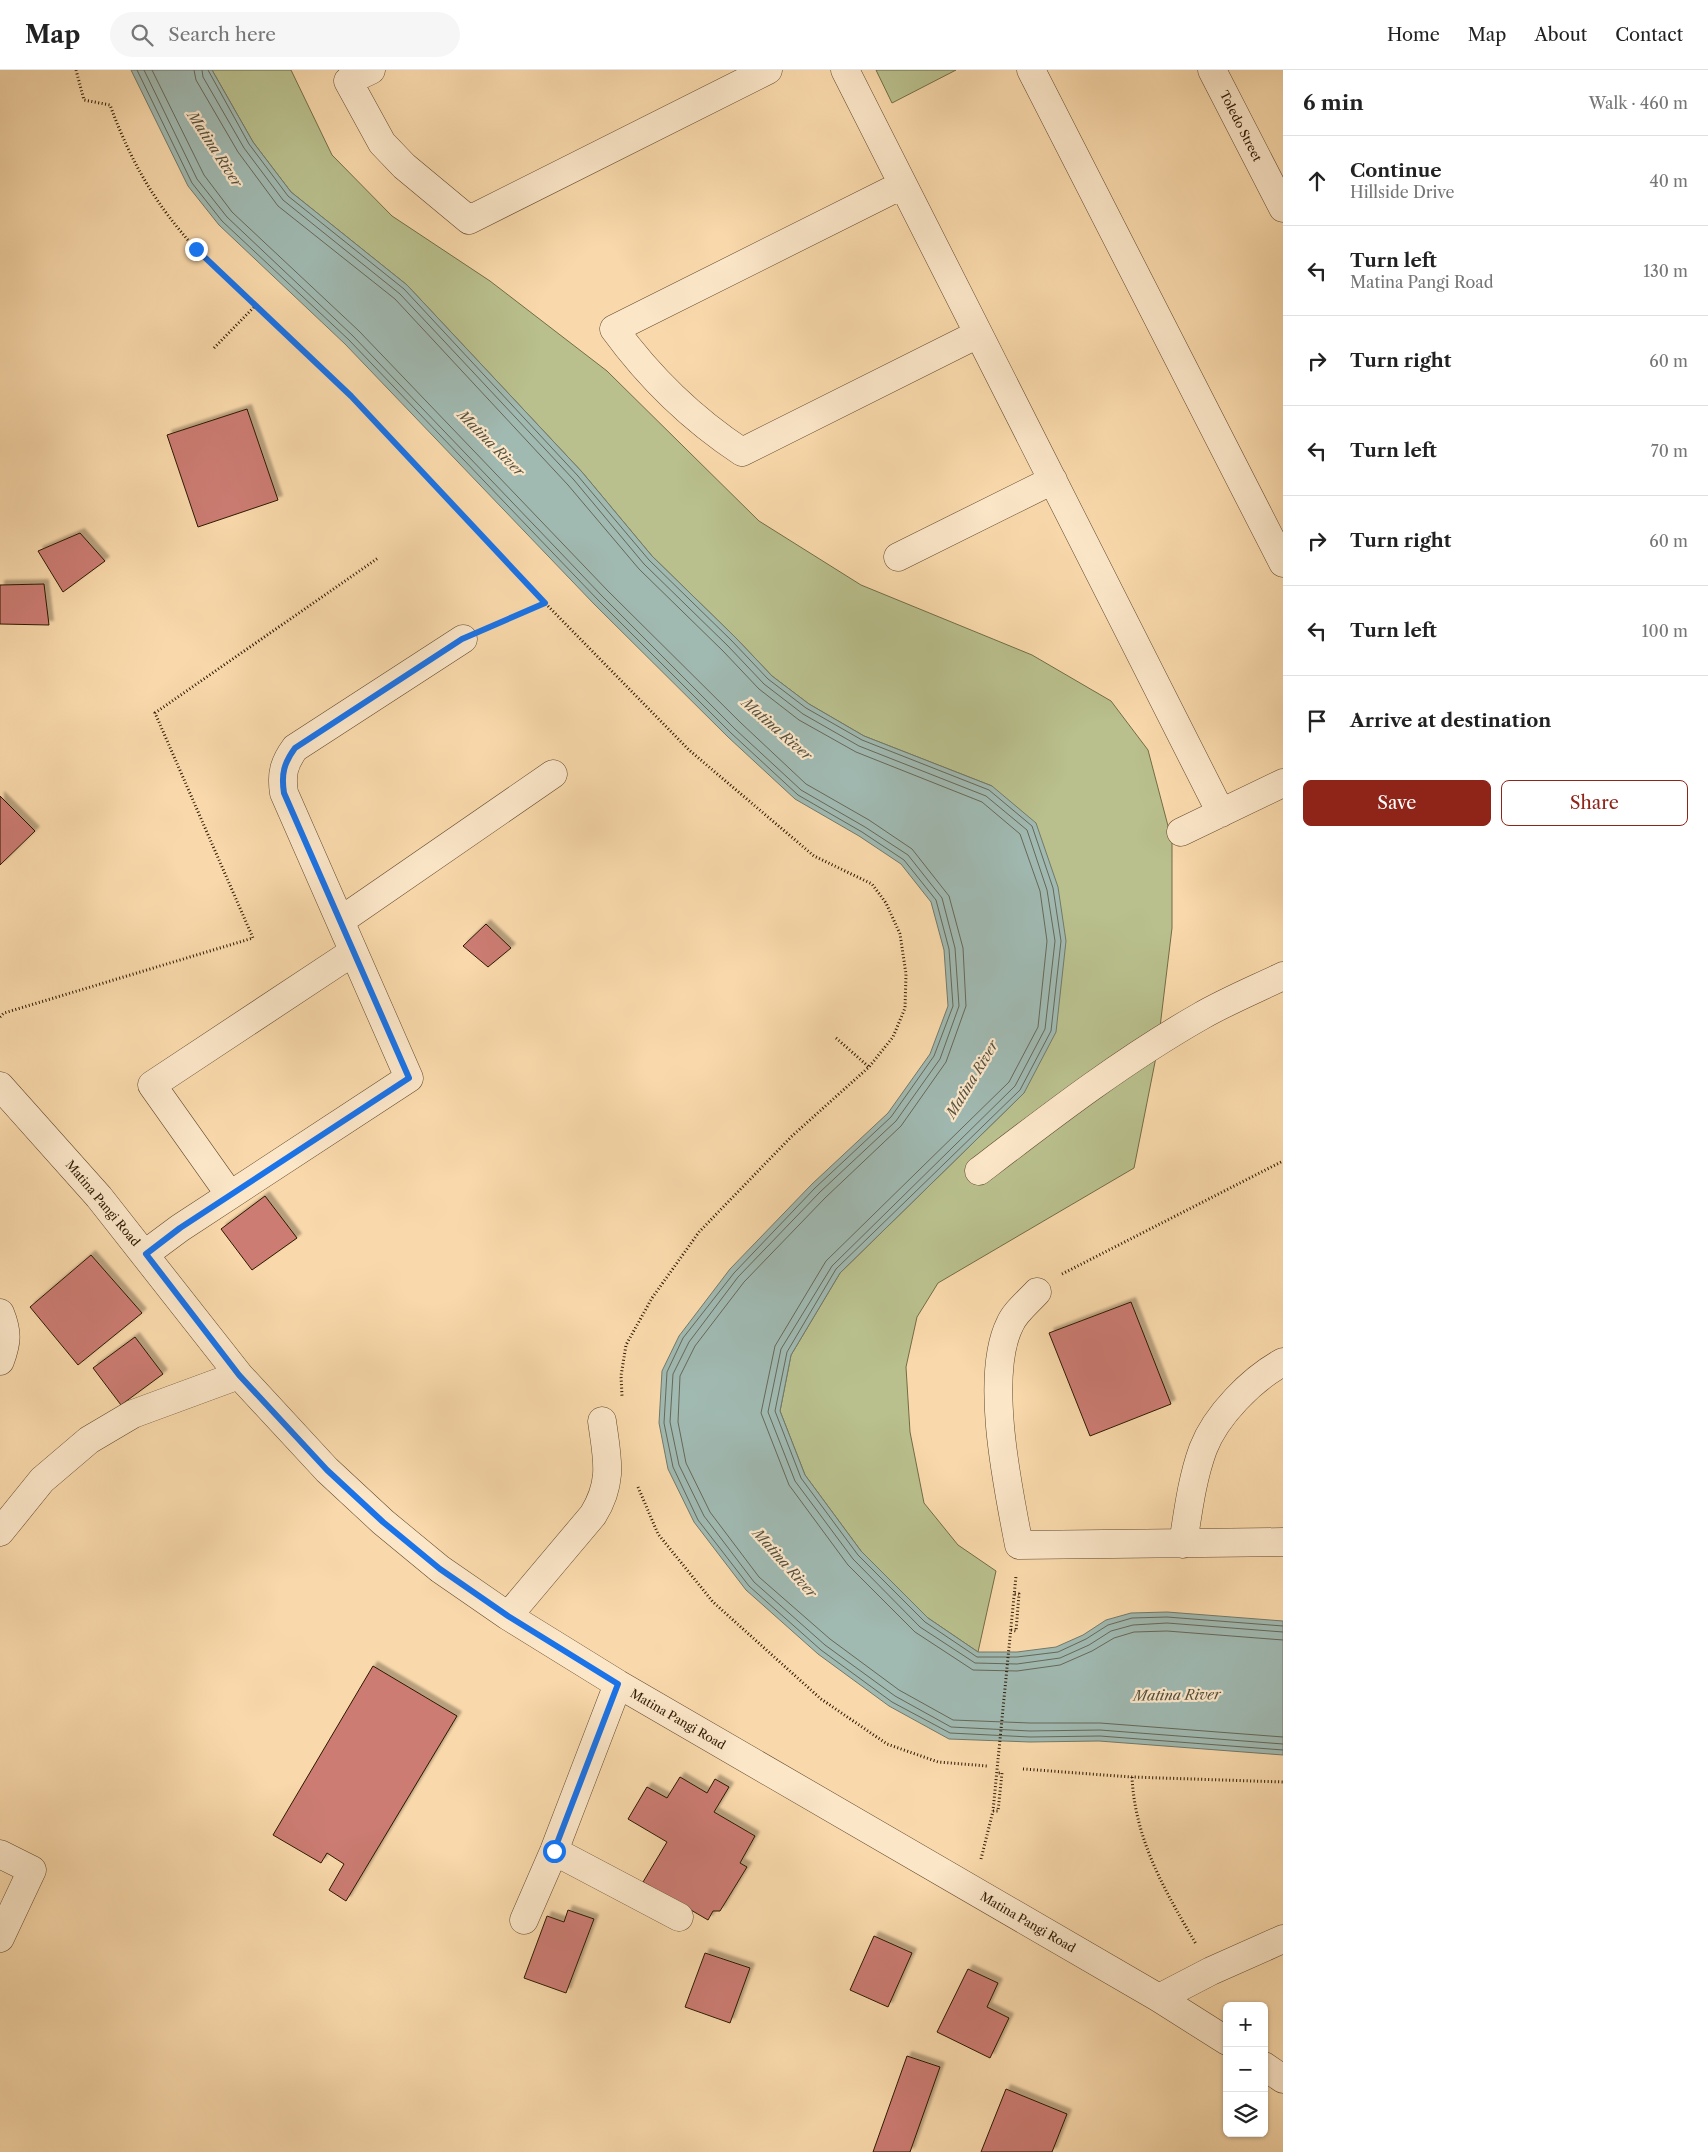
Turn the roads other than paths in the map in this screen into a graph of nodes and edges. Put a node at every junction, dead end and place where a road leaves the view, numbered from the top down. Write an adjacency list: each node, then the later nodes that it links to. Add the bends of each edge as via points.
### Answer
1 (371, 70): 2 (street, via 348,81 382,143 404,166 469,220)
2 (768, 70)
3 (845, 70): 7 (street)
4 (1030, 70): 12 (street)
5 (1212, 70): 6 (street, Toledo Street)
6 (1275, 174): 8 (street, Toledo Street)
7 (902, 185): 9 (street); 9 (street, via 614,329 684,408 742,452)
8 (1283, 208)
9 (978, 334): 10 (street)
10 (1052, 480): 11 (street); 16 (street)
11 (898, 557)
12 (1283, 563)
13 (462, 639): 18 (street, via 295,748 286,760 282,777 284,793)
14 (554, 774): 18 (street)
15 (1283, 783): 16 (street)
16 (1221, 813): 17 (street)
17 (1182, 832)
18 (340, 921): 19 (street)
19 (353, 952): 23 (street, via 409,1078); 23 (street, via 152,1085)
20 (1283, 976): 22 (street, via 1202,1015 1123,1064)
21 (0, 1086): 24 (street, Matina Pangi Road)
22 (979, 1171)
23 (230, 1195): 24 (street)
24 (146, 1254): 29 (street, Matina Pangi Road)
25 (1037, 1292): 33 (street, via 1010,1323 1000,1353 1001,1435 1019,1545)
26 (0, 1313): 27 (street, via 6,1329 6,1345)
27 (0, 1362)
28 (1283, 1362): 33 (street, via 1267,1371 1229,1406 1204,1447 1193,1481)
29 (239, 1375): 31 (street, via 133,1414 88,1440 42,1480); 34 (street, Matina Pangi Road, via 327,1470 383,1522 440,1569)
30 (602, 1421): 34 (street, via 607,1459 603,1499)
31 (0, 1532)
32 (1283, 1542): 33 (street)
33 (1183, 1544)
34 (508, 1616): 35 (street, Matina Pangi Road)
35 (618, 1684): 36 (street); 42 (street, Matina Pangi Road)
36 (554, 1851): 38 (street); 39 (street)
37 (0, 1854): 40 (street, via 32,1870)
38 (679, 1917)
39 (524, 1920)
40 (0, 1938)
41 (1283, 1939): 42 (street)
42 (1159, 1998): 43 (street, Matina Pangi Road)
43 (1223, 2038)

